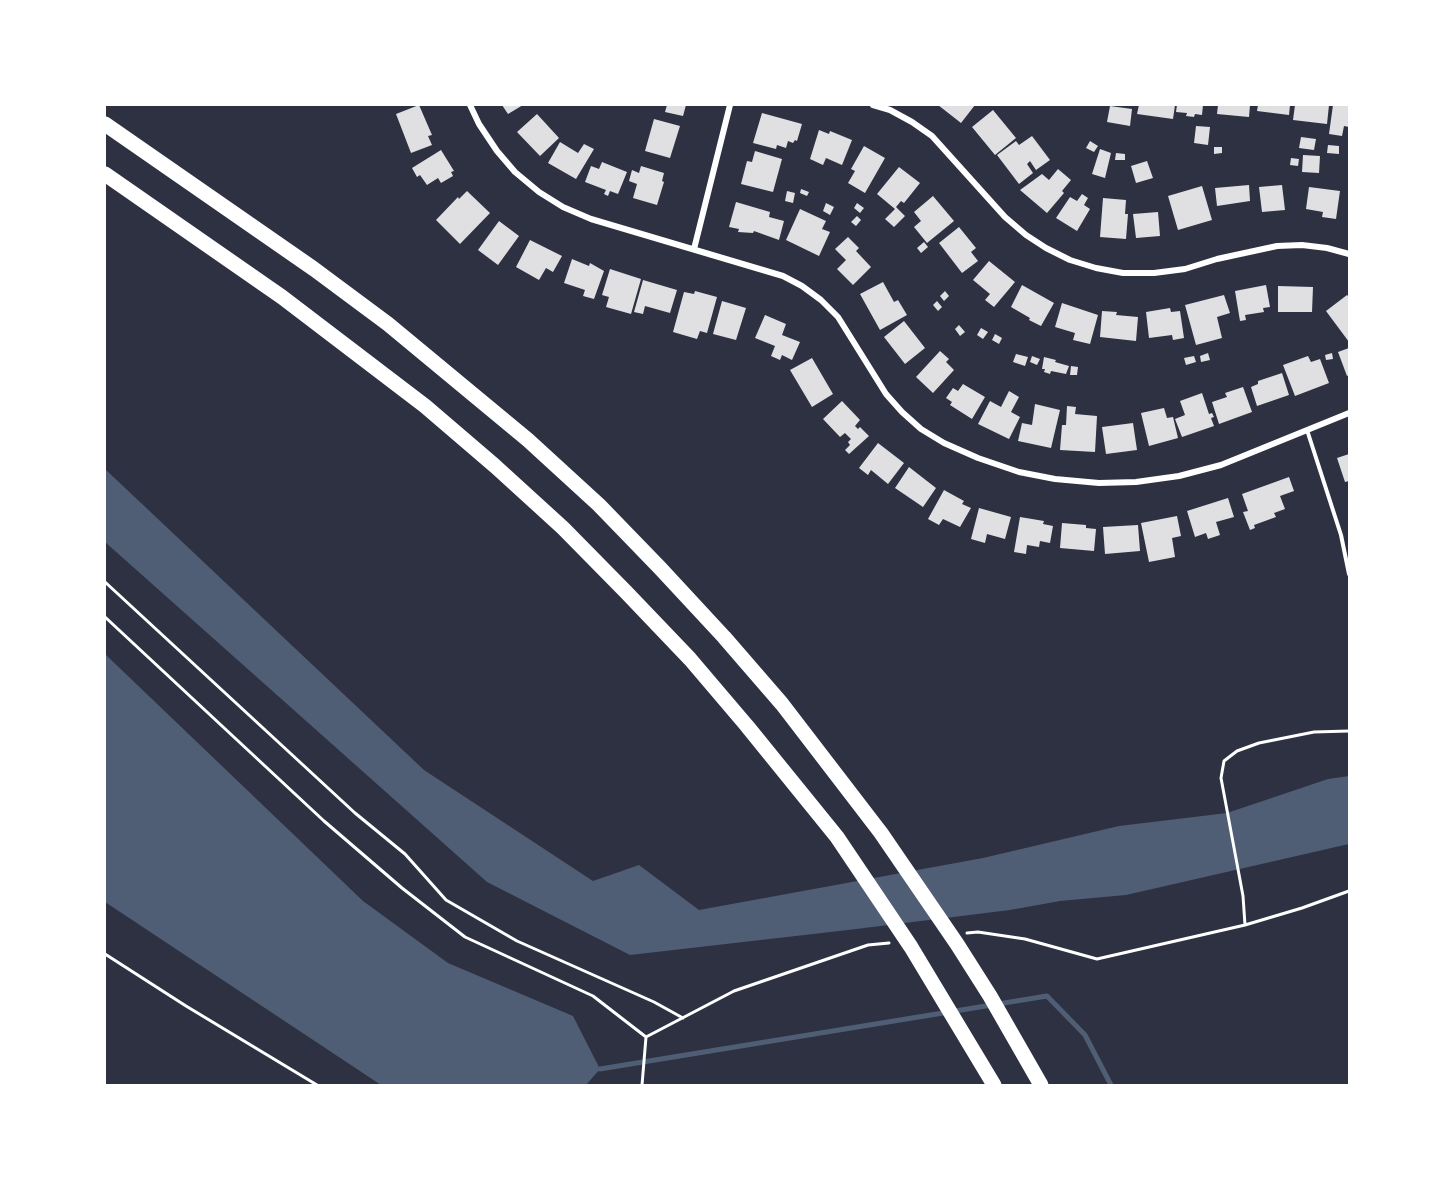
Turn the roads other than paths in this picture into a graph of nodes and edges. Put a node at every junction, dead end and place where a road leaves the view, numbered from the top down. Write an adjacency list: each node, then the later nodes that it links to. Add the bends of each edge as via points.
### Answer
1 (470, 105): 6 (street, via 497,151 540,192 591,219)
2 (730, 105): 6 (street)
3 (873, 105): 7 (street, via 890,110 932,136 1005,217 1026,235 1070,260 1123,273 1154,273 1277,246 1302,245)
4 (105, 124): 12 (highway, via 388,324 528,440 606,513 782,704 962,939)
5 (105, 174): 11 (highway, via 354,350 425,406 563,528 690,659 837,837 911,947)
6 (694, 249): 9 (street, via 783,276 802,286 838,317 886,394 921,429 978,458 1019,472 1099,483 1179,477 1221,465)
7 (1349, 254)
8 (1349, 413): 9 (street)
9 (1307, 430): 10 (lane, via 1341,535)
10 (1349, 574)
11 (994, 1085)
12 (1041, 1085)

